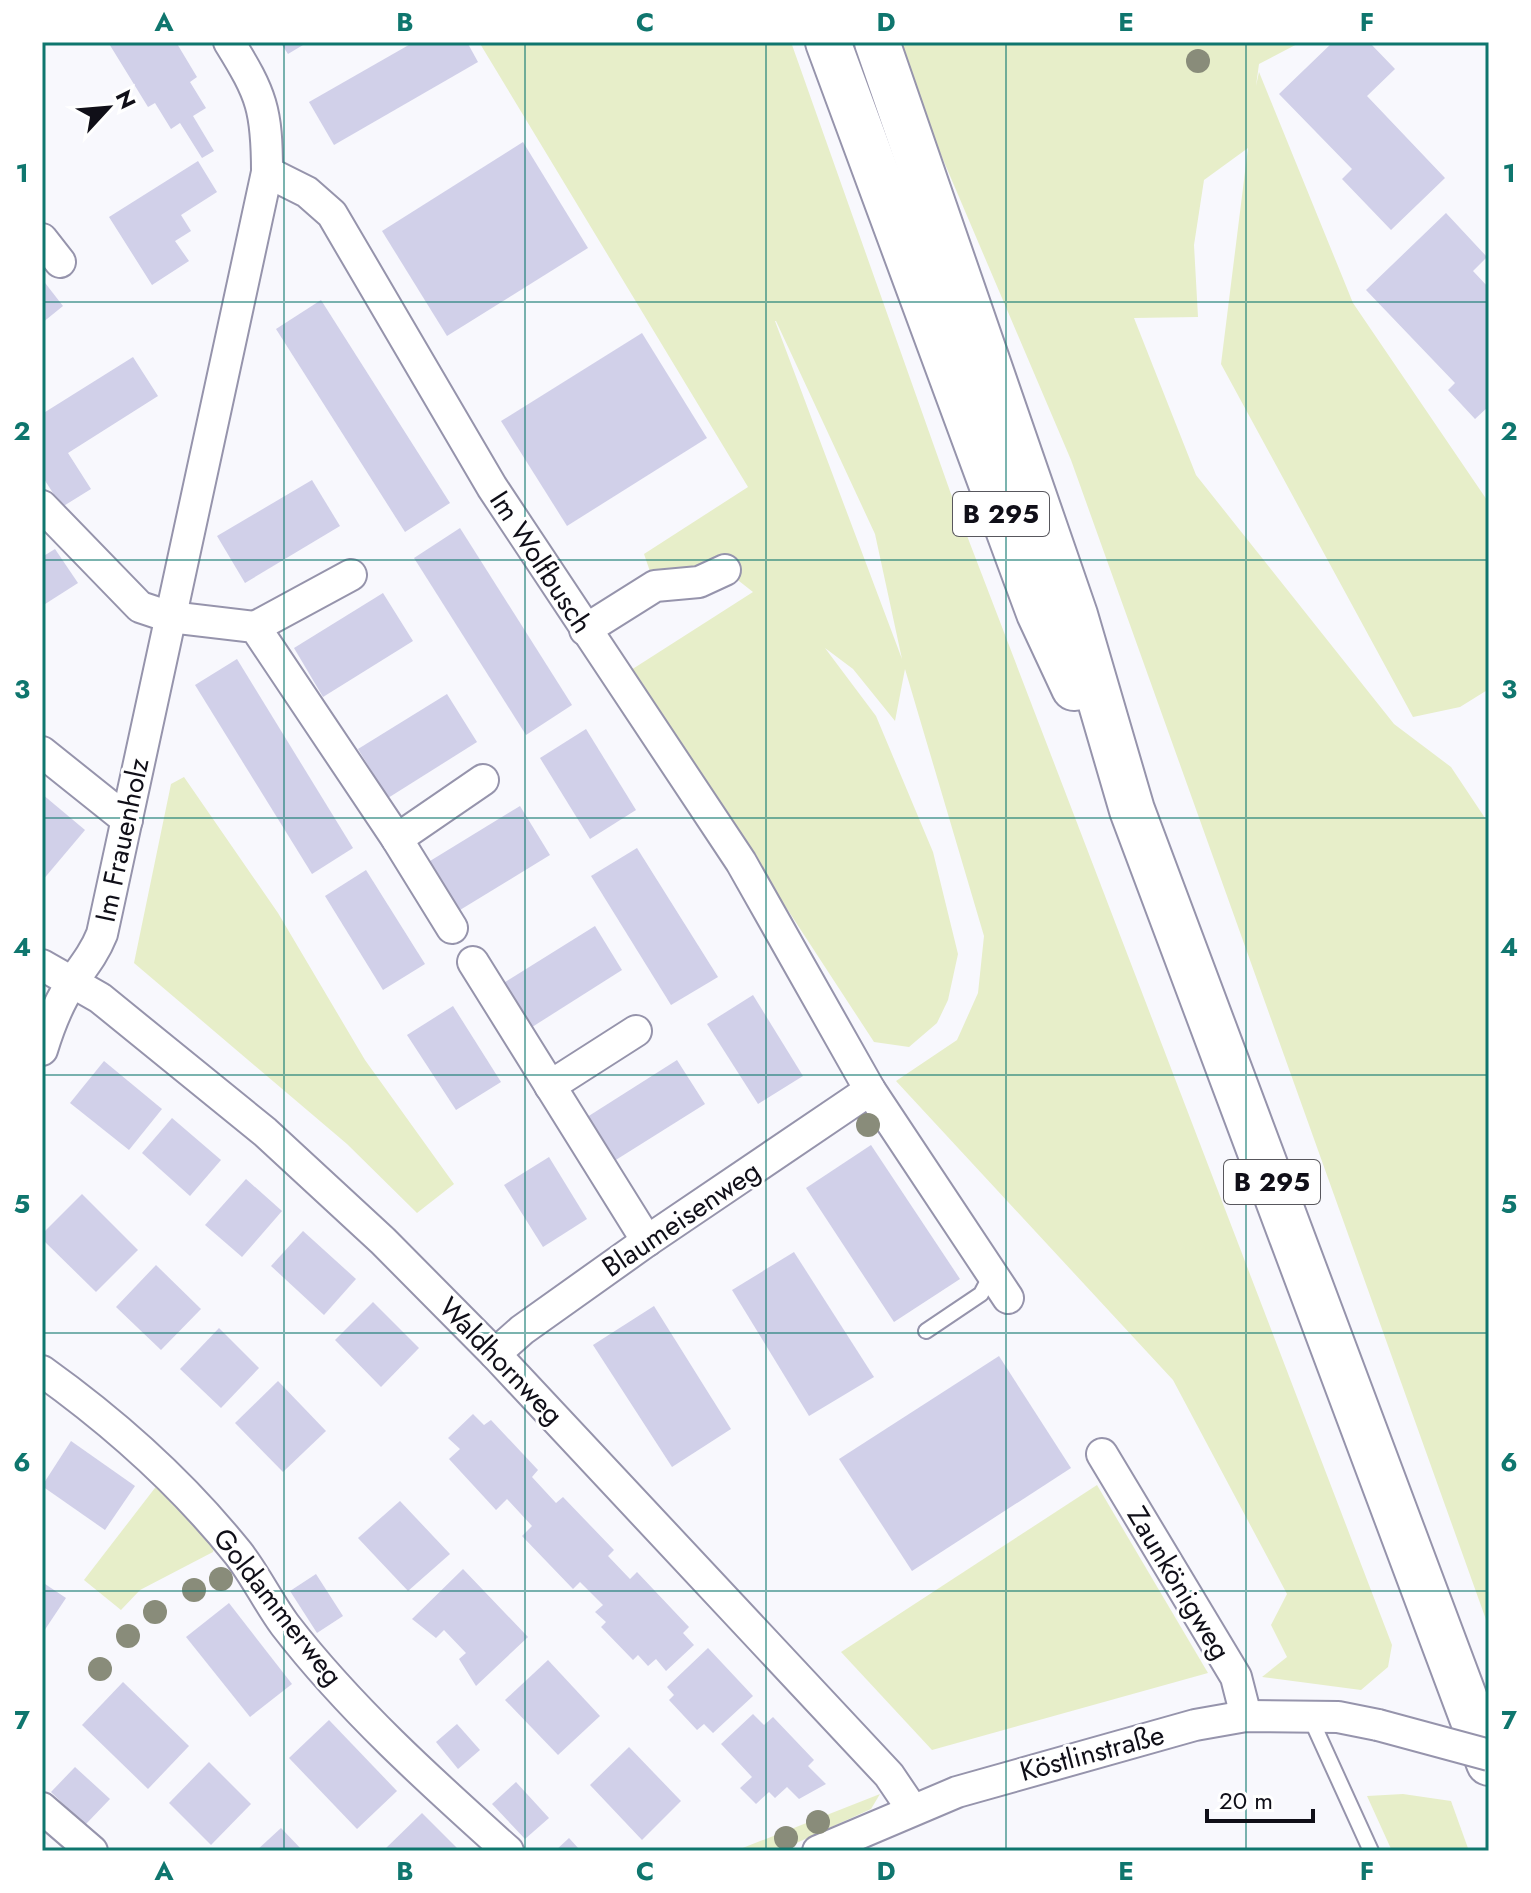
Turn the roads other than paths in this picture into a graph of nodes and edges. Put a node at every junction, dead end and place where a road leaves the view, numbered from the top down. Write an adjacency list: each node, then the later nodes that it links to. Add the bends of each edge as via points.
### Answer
1 (229, 42): 4 (street, via 256,85 267,118)
2 (828, 42): 13 (main road, B 295, via 1039,613)
3 (877, 42): 13 (main road, B 295, via 1075,615)
4 (267, 172): 8 (street, Im Frauenholz); 10 (street, Im Wolfbusch, via 307,192 332,214 492,487)
5 (42, 506): 8 (street, via 140,607)
6 (725, 570): 10 (street, via 699,582 655,586)
7 (351, 575): 9 (street)
8 (170, 617): 9 (street); 14 (street, Im Frauenholz)
9 (255, 627): 15 (street)
10 (585, 630): 23 (street, Im Wolfbusch, via 741,862)
11 (42, 752): 14 (street)
12 (483, 780): 15 (street)
13 (1132, 810): 33 (main road, B 295)
14 (127, 820): 19 (street, Im Frauenholz, via 102,934 92,959)
15 (397, 839): 16 (street)
16 (452, 928)
17 (473, 962): 22 (street)
18 (42, 965): 19 (street, Waldhornweg)
19 (72, 983): 21 (street, Im Frauenholz); 27 (street, Waldhornweg, via 100,998 265,1132)
20 (636, 1031): 22 (street)
21 (42, 1050)
22 (550, 1086): 24 (street)
23 (870, 1090): 24 (street, Blaumeisenweg); 25 (street)
24 (647, 1241): 27 (street, Blaumeisenweg)
25 (1000, 1286): 26 (lane)
26 (926, 1331)
27 (495, 1354): 35 (street, Waldhornweg, via 889,1775)
28 (42, 1371): 37 (street, Goldammerweg, via 98,1411 174,1479 240,1556 295,1636 387,1738)
29 (1102, 1454): 30 (street, Zaunkönigweg, via 1236,1677)
30 (1246, 1716): 31 (street, Köstlinstraße); 35 (street, Köstlinstraße, via 1057,1762)
31 (1310, 1716): 32 (street, Köstlinstraße, bridge, via 1378,1725); 39 (lane)
32 (1489, 1755)
33 (1489, 1763)
34 (42, 1808): 36 (street)
35 (912, 1809): 38 (street, Köstlinstraße)
36 (92, 1851)
37 (508, 1851)
38 (818, 1851)
39 (1371, 1851)

